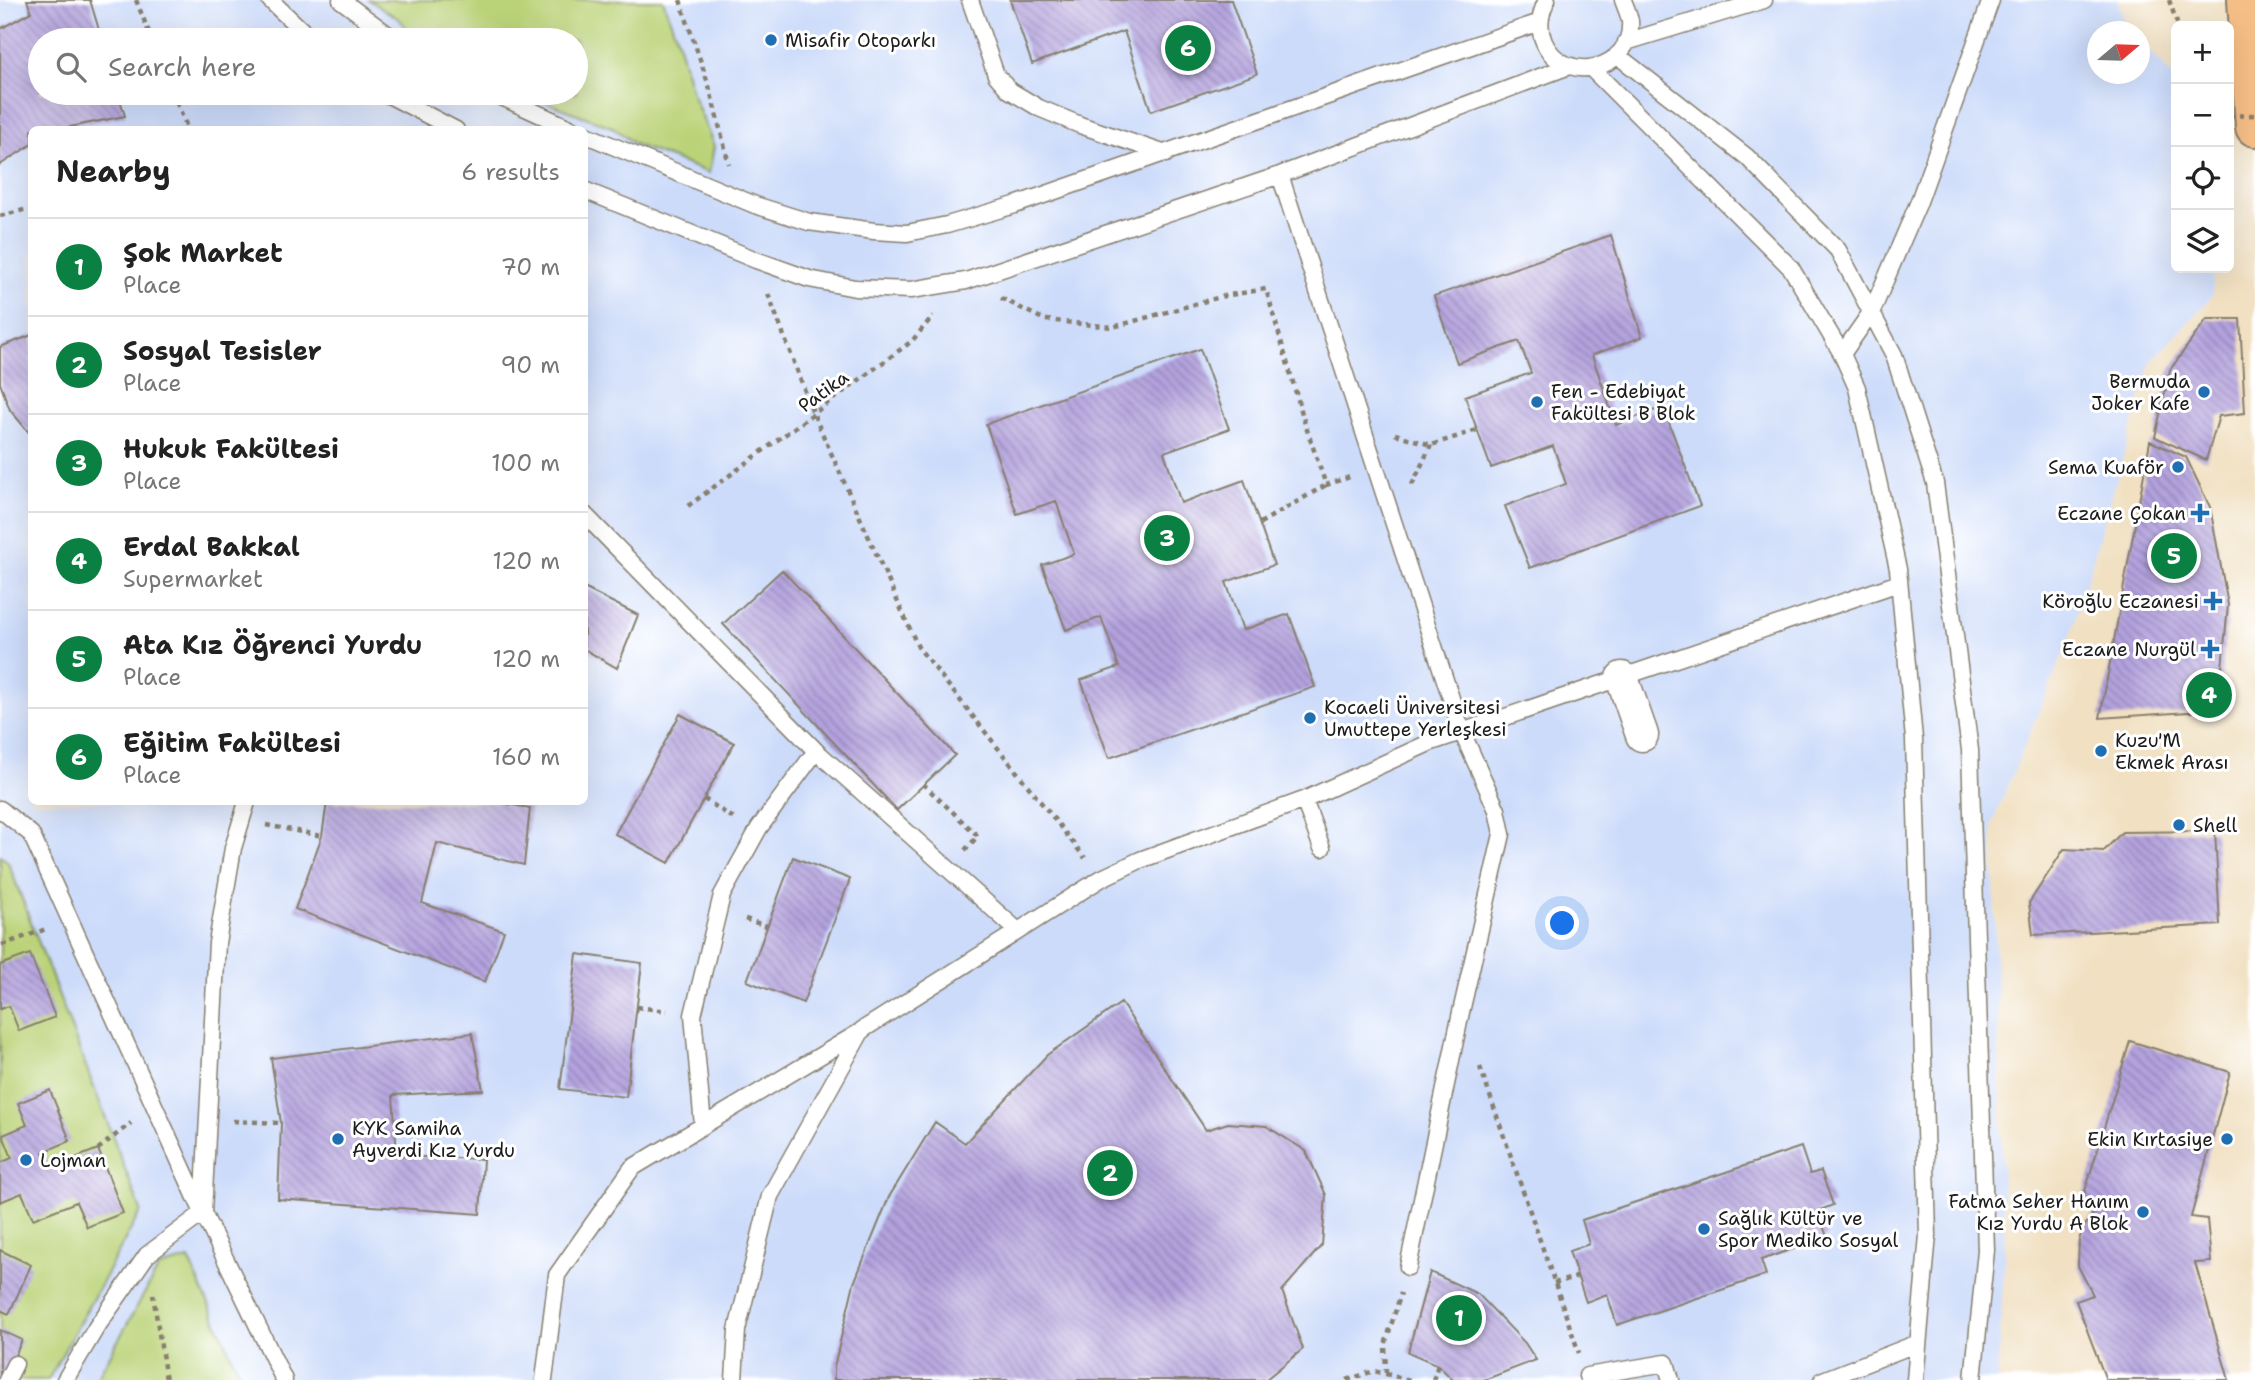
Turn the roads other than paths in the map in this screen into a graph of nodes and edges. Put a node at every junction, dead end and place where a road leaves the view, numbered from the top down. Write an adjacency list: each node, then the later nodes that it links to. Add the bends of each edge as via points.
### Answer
1 (270, 0): 10 (lane)
2 (341, 0): 11 (lane)
3 (970, 0): 21 (lane, via 996,75 1009,90 1039,108)
4 (1547, 0): 9 (lane)
5 (1624, 0): 12 (lane, via 1630,21)
6 (1764, 0): 12 (lane)
7 (1991, 0): 24 (lane, via 1918,204)
8 (2248, 0): 19 (highway)
9 (1540, 22): 13 (lane, via 1547,49); 21 (lane)
10 (299, 28)
11 (379, 28)
12 (1622, 48): 14 (lane, via 1606,64); 24 (lane, via 1756,166 1838,250)
13 (1569, 66): 14 (lane); 22 (lane)
14 (1591, 68): 25 (lane, via 1791,268)
15 (408, 105): 17 (lane)
16 (519, 105): 18 (lane)
17 (448, 126)
18 (565, 126)
19 (2255, 127)
20 (588, 136): 21 (lane, via 809,222 907,233 1003,208)
21 (1166, 154)
22 (1280, 175): 23 (lane, via 963,282 911,290 855,288 810,279); 29 (lane)
23 (588, 192)
24 (1872, 312): 25 (lane); 52 (lane, via 1894,355 1935,483 1970,750 1986,1250)
25 (1842, 354): 27 (lane, via 1857,388)
26 (588, 518): 31 (lane)
27 (1899, 583): 28 (lane); 41 (lane, via 1914,739 1927,1235)
28 (1622, 678): 29 (lane); 30 (street)
29 (1462, 732): 32 (lane); 40 (lane, via 1497,810 1502,834)
30 (1642, 735)
31 (816, 751): 36 (lane); 38 (lane, via 759,828 722,895 692,1015)
32 (1304, 800): 35 (lane); 36 (lane, via 1140,860 1102,878)
33 (246, 805): 39 (lane, via 233,848 217,943)
34 (0, 809): 39 (lane, via 31,834)
35 (1322, 848)
36 (1018, 931): 37 (lane)
37 (862, 1030): 38 (lane); 48 (lane, via 770,1196 737,1330)
38 (703, 1126): 47 (lane, via 632,1168 557,1275)
39 (203, 1213): 45 (lane, via 147,1255); 46 (lane)
40 (1408, 1267)
41 (1918, 1343): 50 (lane); 51 (lane)
42 (15, 1364): 44 (lane)
43 (1587, 1376): 49 (lane, via 1666,1363)
44 (7, 1380)
45 (65, 1380)
46 (284, 1380)
47 (544, 1380)
48 (734, 1380)
49 (1671, 1380)
50 (1823, 1380)
51 (1915, 1380)
52 (1973, 1380)

